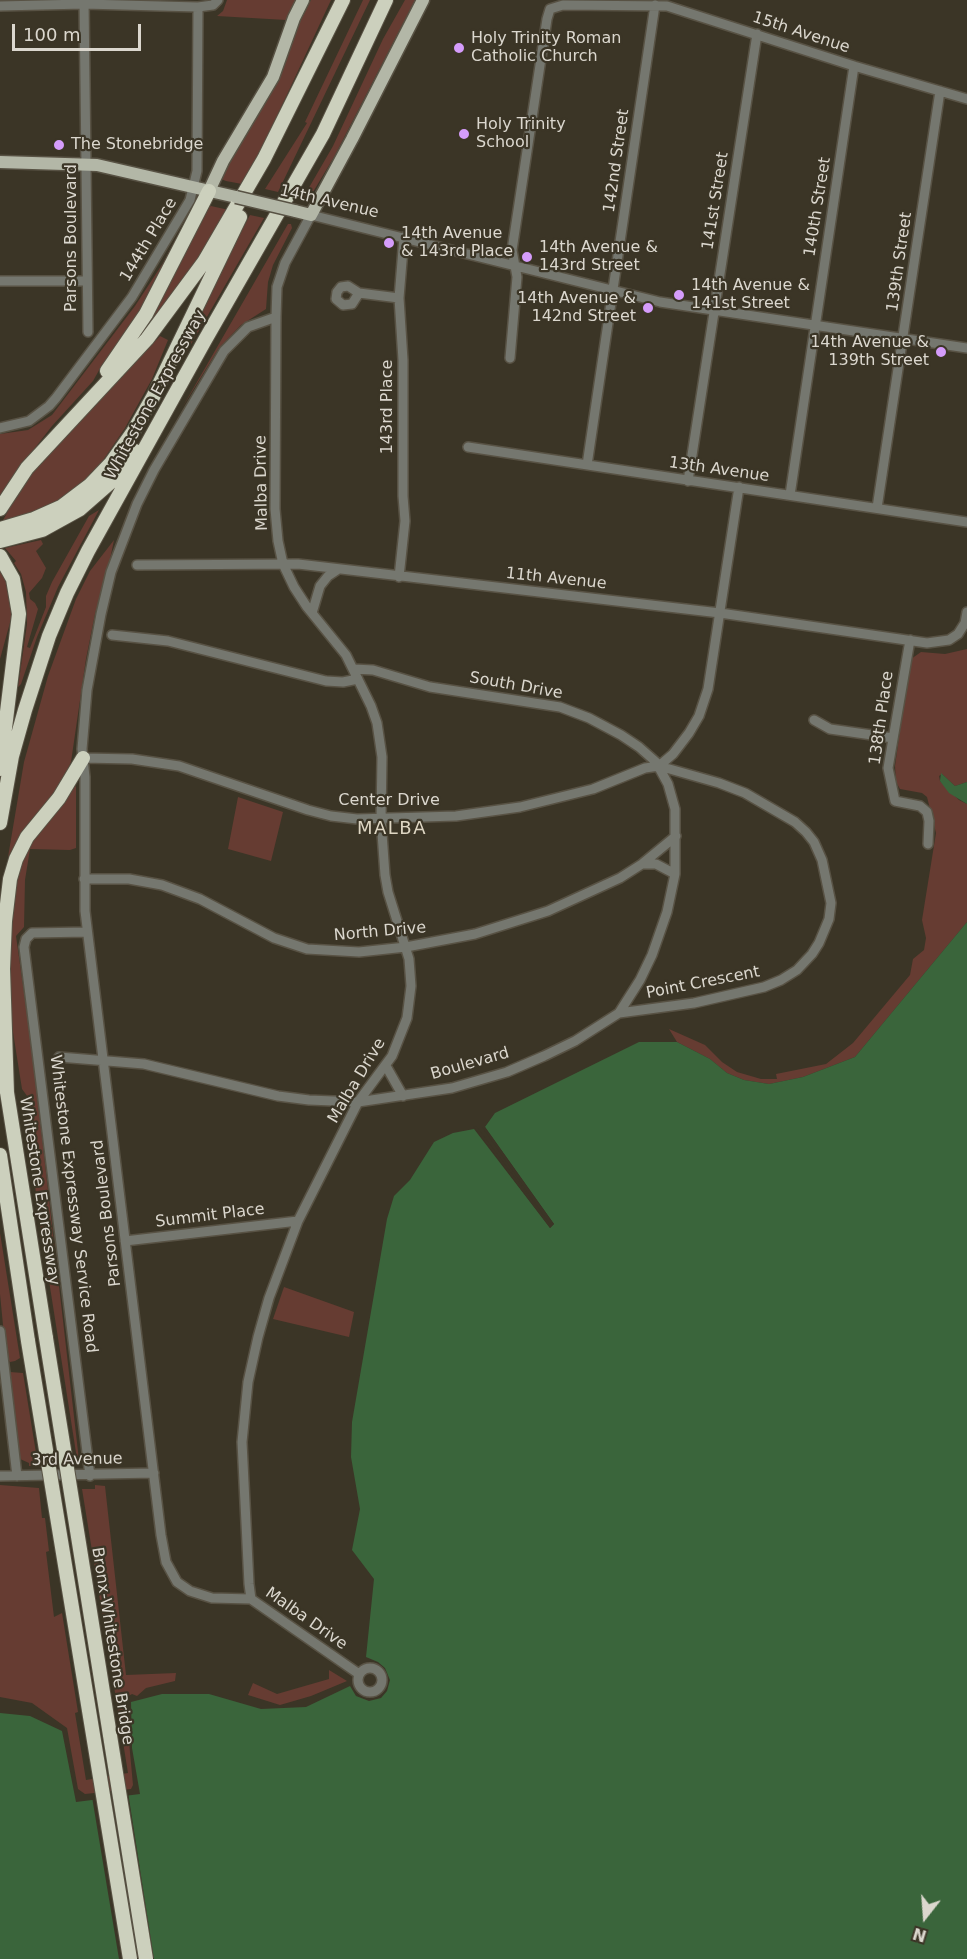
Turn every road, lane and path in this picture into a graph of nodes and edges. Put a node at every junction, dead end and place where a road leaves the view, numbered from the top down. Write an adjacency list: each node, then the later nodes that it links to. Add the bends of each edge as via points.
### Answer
1 (303, 0): 18 (main road, via 273,77)
2 (343, 0): 16 (highway, Whitestone Expressway)
3 (423, 0): 19 (main road)
4 (84, 2): 8 (street); 9 (street); 15 (street, Parsons Boulevard)
5 (217, 2): 9 (street)
6 (386, 2): 32 (highway, Whitestone Expressway, via 319,141)
7 (655, 5): 10 (street, 15th Avenue); 21 (street, 15th Avenue, via 563,5 549,11 512,250); 24 (street, 142nd Street)
8 (0, 6)
9 (198, 7): 17 (street, 144th Place, via 198,171)
10 (757, 34): 11 (street, 15th Avenue); 27 (street, 141st Street)
11 (854, 66): 12 (street, 15th Avenue); 29 (street, 140th Street)
12 (940, 91): 13 (street, 15th Avenue); 31 (street, 139th Street)
13 (967, 99)
14 (0, 162): 15 (main road, 14th Avenue)
15 (87, 164): 17 (main road, 14th Avenue); 23 (street, Parsons Boulevard)
16 (256, 172): 37 (highway, Whitestone Expressway, via 204,262 165,316); 45 (highway, via 237,226 158,388 111,463 90,486 61,507)
17 (194, 188): 18 (main road, 14th Avenue); 35 (street, 144th Place, via 139,288 56,398 28,421)
18 (209, 191): 19 (main road, 14th Avenue, bridge); 37 (highway, via 136,332)
19 (311, 215): 20 (street, 14th Avenue); 28 (street, via 282,269)
20 (404, 237): 21 (street, 14th Avenue); 26 (street, 143rd Place)
21 (515, 265): 24 (street, 14th Avenue); 34 (street)
22 (0, 281): 23 (street)
23 (87, 281): 30 (street, Parsons Boulevard)
24 (613, 291): 27 (street, 14th Avenue); 38 (street, 142nd Street)
25 (359, 293): 26 (street)
26 (399, 298): 51 (street, 143rd Place, via 405,521)
27 (714, 310): 29 (street, 14th Avenue); 39 (street, 141st Street)
28 (276, 317): 48 (street, Malba Drive, via 275,509); 62 (street, via 248,327 220,357 128,523 111,572 94,644)
29 (815, 325): 31 (street, 14th Avenue); 41 (street, 140th Street)
30 (87, 332)
31 (903, 338): 33 (street, 14th Avenue); 42 (street, 139th Street)
32 (205, 340): 46 (highway, via 134,453 102,491 53,525); 66 (highway, Whitestone Expressway, via 61,607 24,711)
33 (967, 348)
34 (510, 358)
35 (0, 428)
36 (468, 447): 38 (street, 13th Avenue)
37 (42, 451): 43 (highway, Whitestone Expressway)
38 (586, 465): 39 (street, 13th Avenue)
39 (688, 481): 40 (street, 13th Avenue)
40 (739, 487): 41 (street, 13th Avenue); 54 (street)
41 (790, 495): 42 (street, 13th Avenue)
42 (877, 508): 44 (street, 13th Avenue)
43 (0, 509)
44 (967, 522)
45 (0, 529)
46 (0, 541)
47 (0, 556): 64 (highway, via 13,579 19,614)
48 (284, 564): 49 (street, 11th Avenue); 50 (street, 11th Avenue); 53 (street, Malba Drive)
49 (137, 565)
50 (337, 570): 51 (street, 11th Avenue); 53 (street, via 320,586)
51 (399, 577): 54 (street, 11th Avenue)
52 (967, 612): 55 (street)
53 (312, 613): 58 (street, Malba Drive)
54 (720, 613): 57 (street, 11th Avenue); 63 (street, via 705,702 682,743)
55 (964, 631): 57 (street, 11th Avenue, via 944,641)
56 (112, 635): 59 (street, via 168,641 326,681)
57 (910, 640): 61 (street, 138th Place)
58 (354, 669): 59 (street, Malba Drive); 63 (street, South Drive, via 373,670 430,687 560,707 628,739)
59 (358, 679): 65 (street, Malba Drive, via 380,739)
60 (814, 720): 61 (street, via 830,729)
61 (893, 738): 68 (street, 138th Place, via 888,768 895,801 920,806 927,812)
62 (83, 758): 65 (street, Center Drive, via 132,759 179,766 316,812); 71 (street, Parsons Boulevard); 79 (highway, via 59,798 25,841 10,879 3,959)
63 (660, 766): 65 (street, Center Drive, via 520,807 456,816); 67 (street, Boulevard, via 673,798); 74 (street, Point Crescent, via 728,786 795,822 814,842 822,860 830,895 829,919 812,954 781,980 719,998)
64 (0, 769)
65 (381, 819): 73 (street, Malba Drive, via 388,892)
66 (0, 823)
67 (676, 836): 69 (street, North Drive); 70 (street, Boulevard)
68 (928, 844)
69 (642, 864): 70 (street, via 656,864); 73 (street, North Drive, via 548,911 475,934)
70 (675, 874): 74 (street, Boulevard, via 668,912 652,955)
71 (84, 879): 72 (street, Parsons Boulevard); 73 (street, North Drive, via 129,879 169,886 274,938 307,949 359,952)
72 (87, 932): 77 (street, Parsons Boulevard); 92 (street, Whitestone Expressway Service Road, via 35,932 27,937 24,951)
73 (406, 947): 78 (street, Malba Drive, via 411,971 410,1003)
74 (619, 1013): 80 (street, Boulevard, via 574,1041 507,1072 452,1088)
75 (0, 1049): 79 (highway, Whitestone Expressway)
76 (59, 1057): 77 (street, Boulevard)
77 (104, 1059): 81 (street, Boulevard, via 154,1066 278,1096); 84 (street, Parsons Boulevard)
78 (386, 1066): 80 (street); 81 (street, Malba Drive)
79 (7, 1093): 86 (highway, Whitestone Expressway)
80 (403, 1096): 81 (street, Boulevard)
81 (358, 1102): 83 (street, Malba Drive)
82 (0, 1155): 87 (highway, Whitestone Expressway)
83 (297, 1221): 84 (street, Summit Place); 93 (street, Malba Drive, via 258,1337 245,1407 242,1454)
84 (125, 1241): 89 (street, Parsons Boulevard)
85 (0, 1331): 88 (street)
86 (46, 1338): 96 (highway, Bronx-Whitestone Bridge, bridge)
87 (28, 1341): 95 (highway, Bronx-Whitestone Bridge, bridge)
88 (3, 1370): 91 (street)
89 (154, 1473): 92 (street, 3rd Avenue); 93 (street, Parsons Boulevard, via 166,1562 177,1582 212,1598)
90 (0, 1476): 91 (street, 3rd Avenue)
91 (17, 1476): 92 (street, 3rd Avenue)
92 (90, 1476)
93 (251, 1599): 94 (street, Malba Drive)
94 (359, 1674)
95 (130, 1959)
96 (146, 1959)

